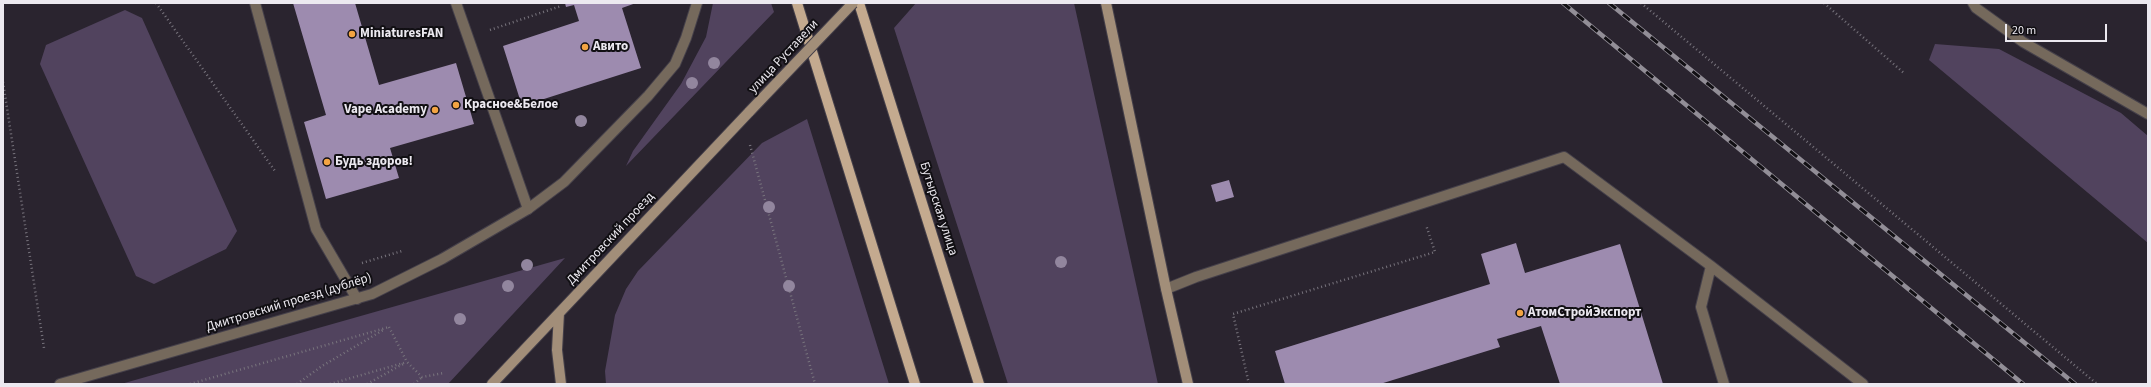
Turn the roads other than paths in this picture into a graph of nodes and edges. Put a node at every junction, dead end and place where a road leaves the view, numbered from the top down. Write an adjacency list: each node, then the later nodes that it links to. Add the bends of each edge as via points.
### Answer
1 (255, 3): 14 (street, via 316,229)
2 (456, 3): 11 (street)
3 (697, 3): 11 (street, Дмитровский проезд (дублёр), via 675,64 648,96 564,182)
4 (797, 3): 19 (main road)
5 (853, 3): 10 (main road, улица Руставели, bridge)
6 (859, 3): 20 (main road, Бутырская улица)
7 (1106, 3): 13 (main road)
8 (1973, 3): 9 (street, via 1976,8 2023,42)
9 (2148, 114)
10 (746, 115): 15 (main road, Дмитровский проезд)
11 (528, 209): 14 (street, Дмитровский проезд (дублёр), via 442,259)
12 (1711, 266): 13 (street, via 1564,157); 22 (street, via 1701,307); 23 (street)
13 (1166, 289): 21 (main road)
14 (357, 300): 16 (street, Дмитровский проезд (дублёр))
15 (559, 313): 17 (main road, Дмитровский проезд); 18 (main road, via 557,350)
16 (60, 384)
17 (492, 384)
18 (561, 384)
19 (916, 384)
20 (979, 384)
21 (1188, 384)
22 (1724, 384)
23 (1863, 384)

